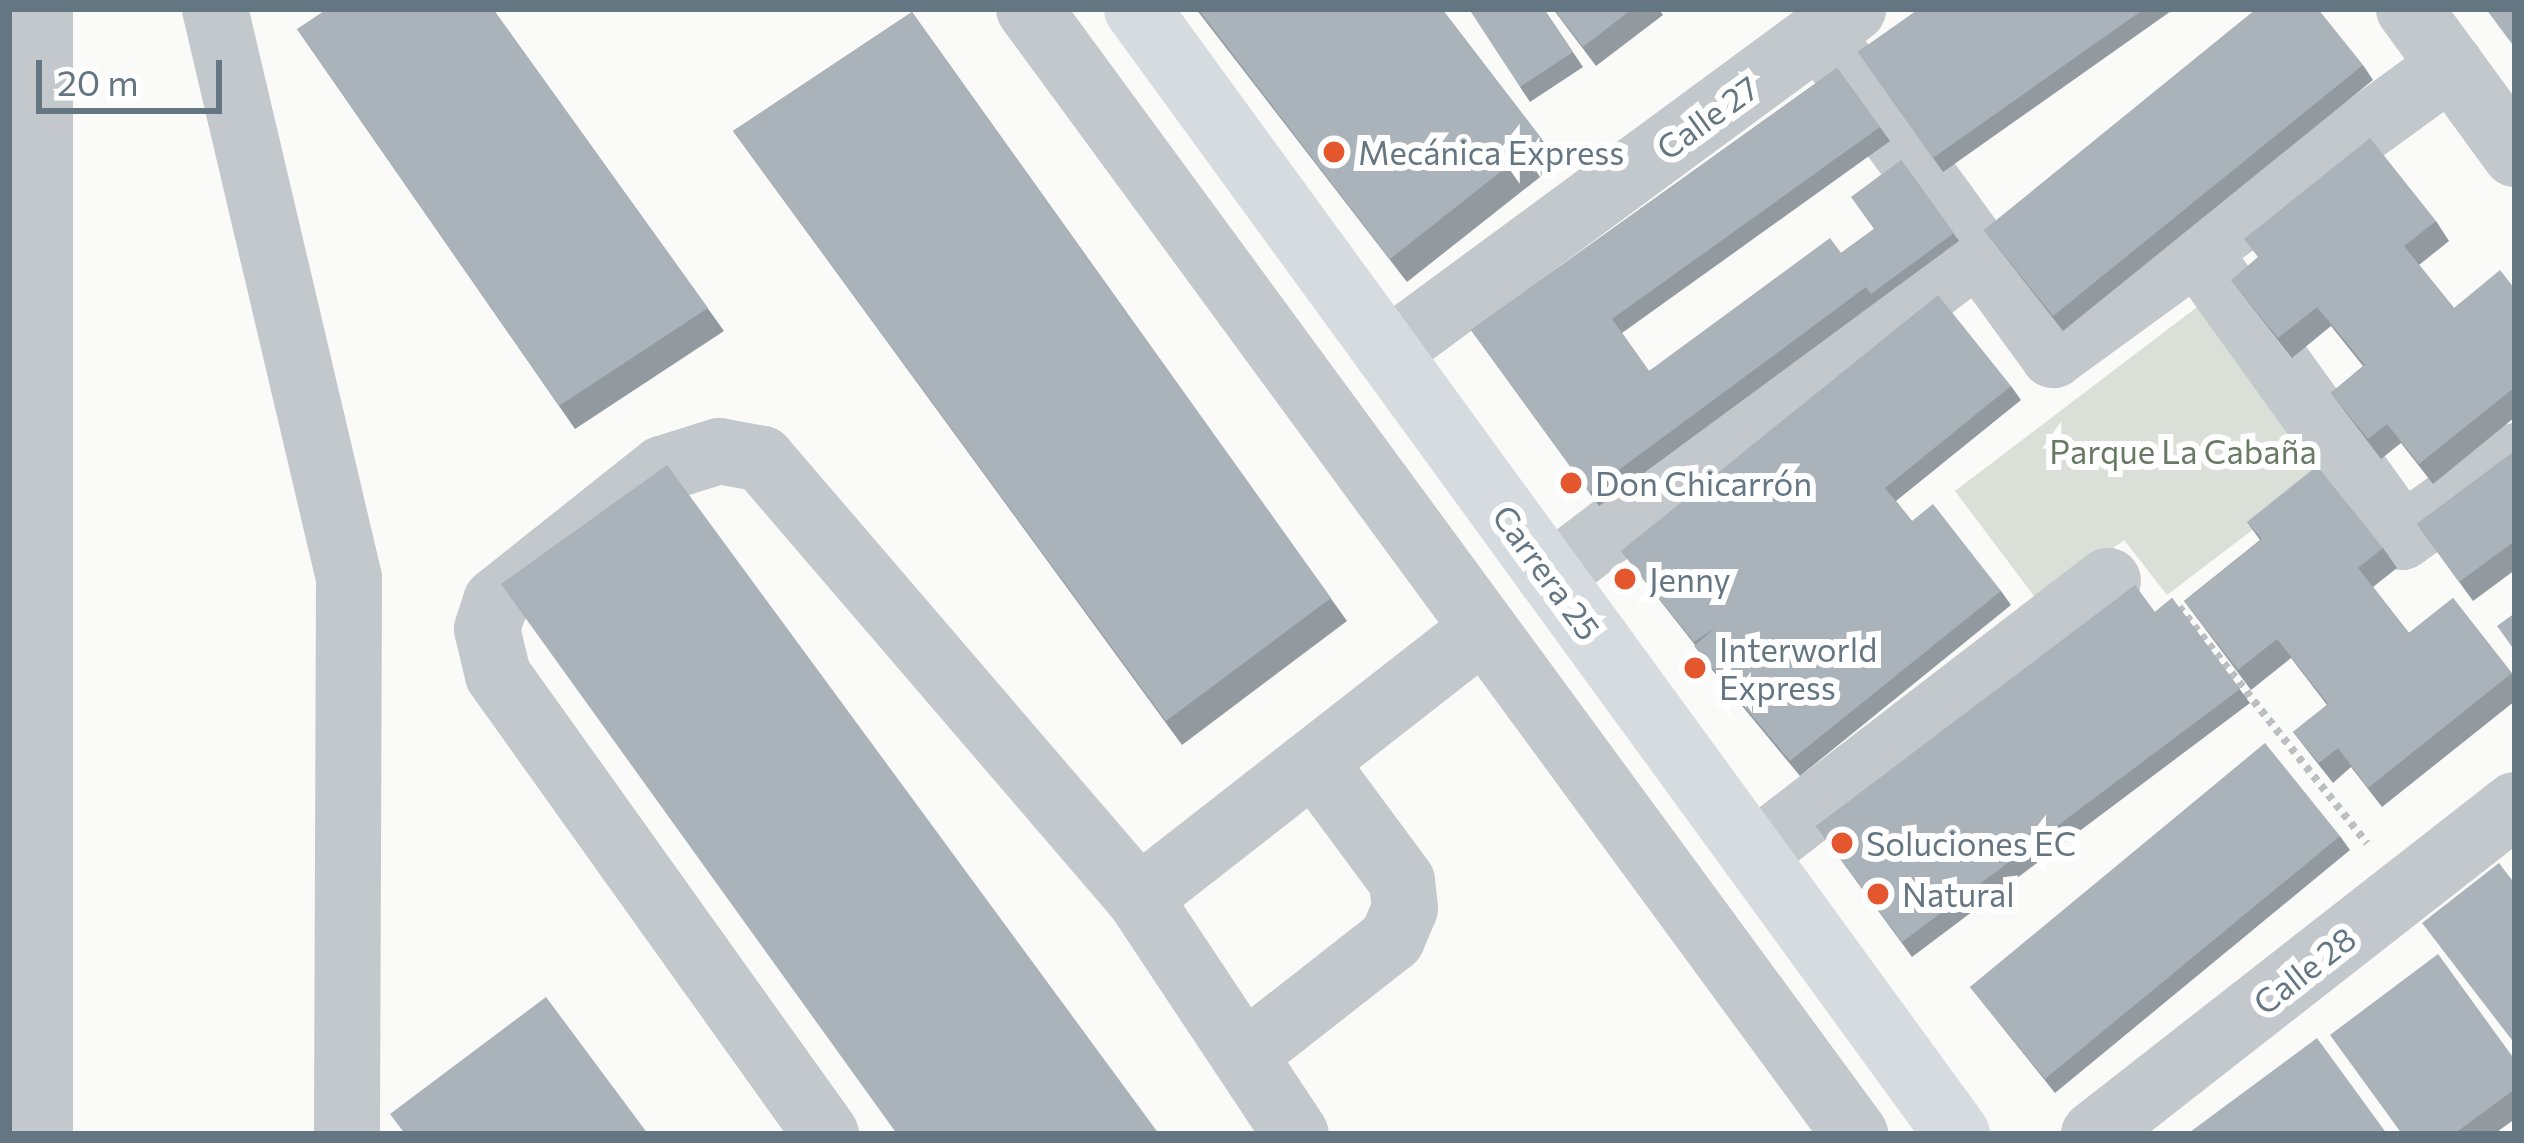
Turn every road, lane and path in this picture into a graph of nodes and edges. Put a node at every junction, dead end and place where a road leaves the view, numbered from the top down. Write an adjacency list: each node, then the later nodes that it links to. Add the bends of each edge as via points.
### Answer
1 (40, 9): 22 (street)
2 (215, 9): 23 (street, via 349,578)
3 (1029, 9): 15 (street)
4 (1137, 9): 11 (main road, Carrera 25)
5 (2409, 9): 7 (street)
6 (1836, 21): 9 (street); 11 (street, Calle 27)
7 (2450, 66): 8 (street); 10 (street)
8 (2515, 154)
9 (1976, 254): 10 (street, via 2053,356); 13 (street)
10 (2199, 254): 12 (street, via 2402,537)
11 (1388, 352): 13 (main road, Carrera 25)
12 (2515, 456)
13 (1550, 576): 18 (main road, Carrera 25)
14 (2108, 581): 18 (street); 19 (path, via 2130,566 2168,614 2179,607)
15 (1483, 629): 16 (street); 26 (street)
16 (1314, 762): 20 (street); 21 (street, via 1402,881 1405,909 1391,939)
17 (2515, 806): 19 (street, Calle 28)
18 (1753, 854): 27 (main road, Carrera 25)
19 (2406, 891): 28 (street, Calle 28)
20 (1139, 898): 21 (street); 24 (street, via 762,459 719,451 662,469 496,601 487,629 498,675)
21 (1244, 1055): 25 (street)
22 (40, 1134)
23 (347, 1134)
24 (826, 1134)
25 (1296, 1134)
26 (1855, 1134)
27 (1957, 1134)
28 (2094, 1134)

